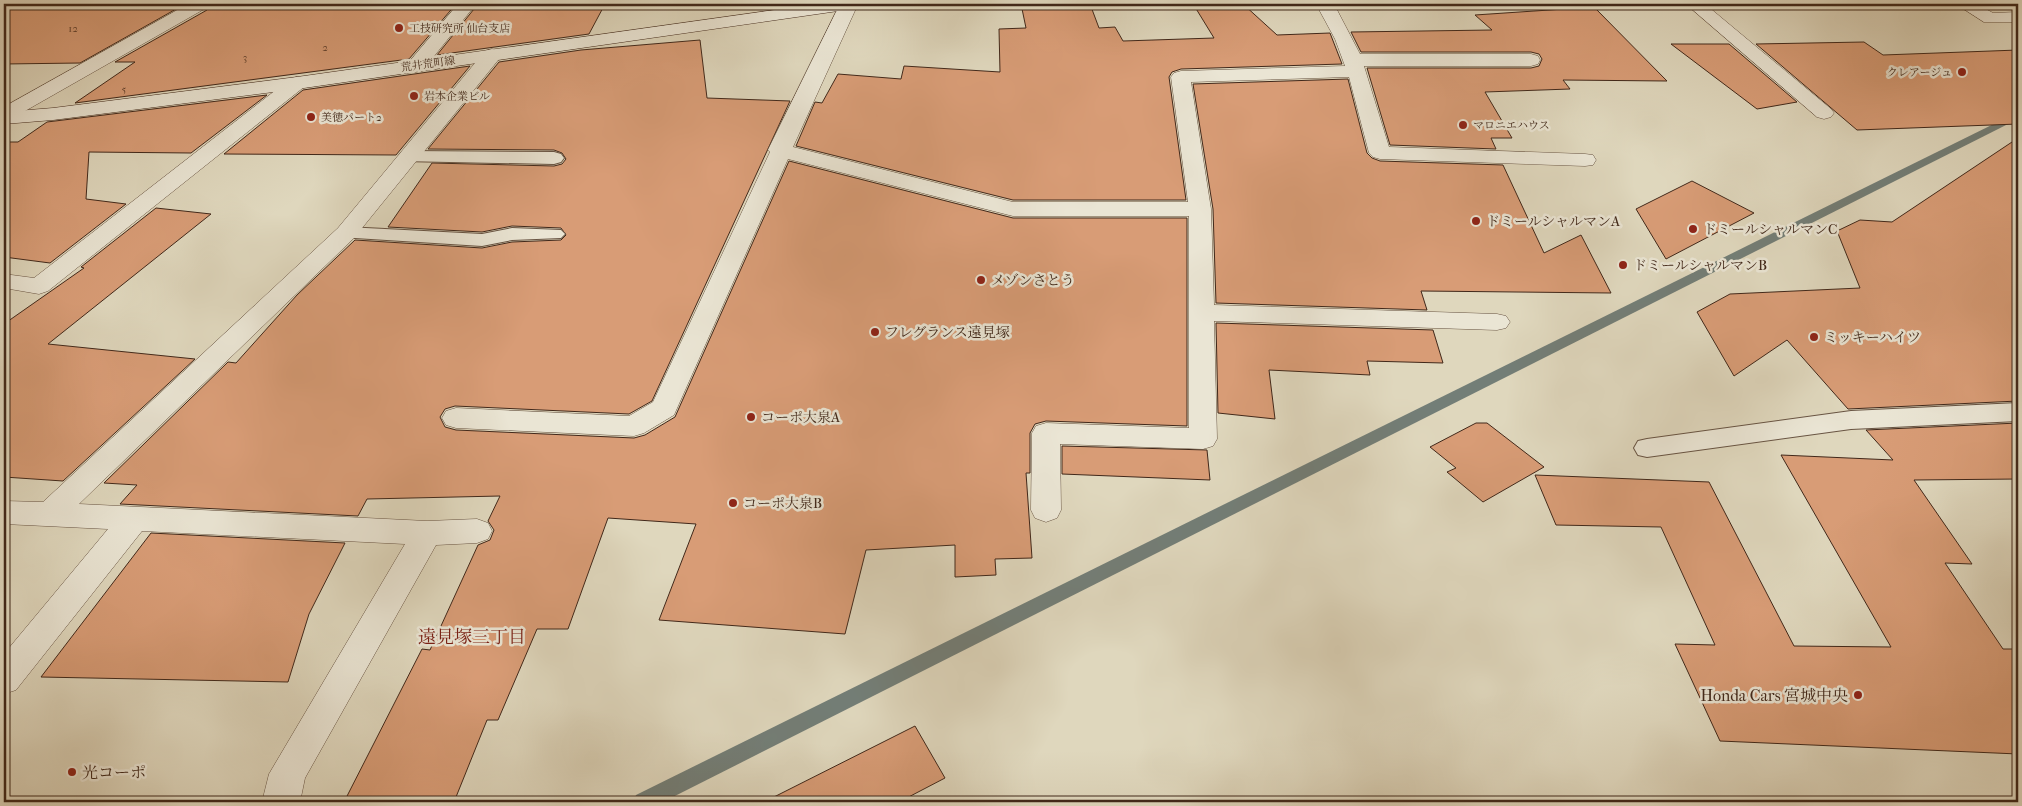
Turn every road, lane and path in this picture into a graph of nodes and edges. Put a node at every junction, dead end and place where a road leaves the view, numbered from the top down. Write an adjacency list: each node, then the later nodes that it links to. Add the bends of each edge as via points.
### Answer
1 (200, 4): 14 (street)
2 (468, 4): 10 (street)
3 (851, 4): 8 (street, 荒井荒町線); 15 (street, via 844,11)
4 (1325, 4): 11 (street, via 1339,24)
5 (1695, 4): 13 (street)
6 (1965, 4): 7 (street, via 1990,18)
7 (2018, 17)
8 (492, 55): 10 (street, 荒井荒町線); 16 (street)
9 (1531, 60): 11 (street)
10 (416, 66): 12 (street, 荒井荒町線)
11 (1355, 66): 18 (street, via 1380,153); 19 (street, via 1181,77)
12 (297, 83): 14 (street, 荒井荒町線, via 53,114); 22 (street, via 39,286)
13 (1824, 113)
14 (4, 117)
15 (779, 150): 19 (street, via 1013,209); 26 (street, via 664,408 634,426)
16 (408, 157): 17 (lane); 20 (street)
17 (554, 158)
18 (1585, 160)
19 (1200, 209): 23 (street)
20 (346, 233): 21 (lane, via 482,240 512,234); 30 (street)
21 (554, 234)
22 (4, 281)
23 (1201, 313): 24 (street); 28 (street, via 1203,439 1046,432)
24 (1497, 322)
25 (2018, 412): 27 (lane, via 1850,420)
26 (456, 418)
27 (1647, 448)
28 (1046, 510)
29 (4, 512): 30 (street)
30 (50, 514): 31 (street)
31 (134, 519): 33 (street); 34 (street)
32 (477, 531): 33 (street)
33 (428, 533): 35 (street, via 287,774)
34 (4, 679)
35 (280, 802)

